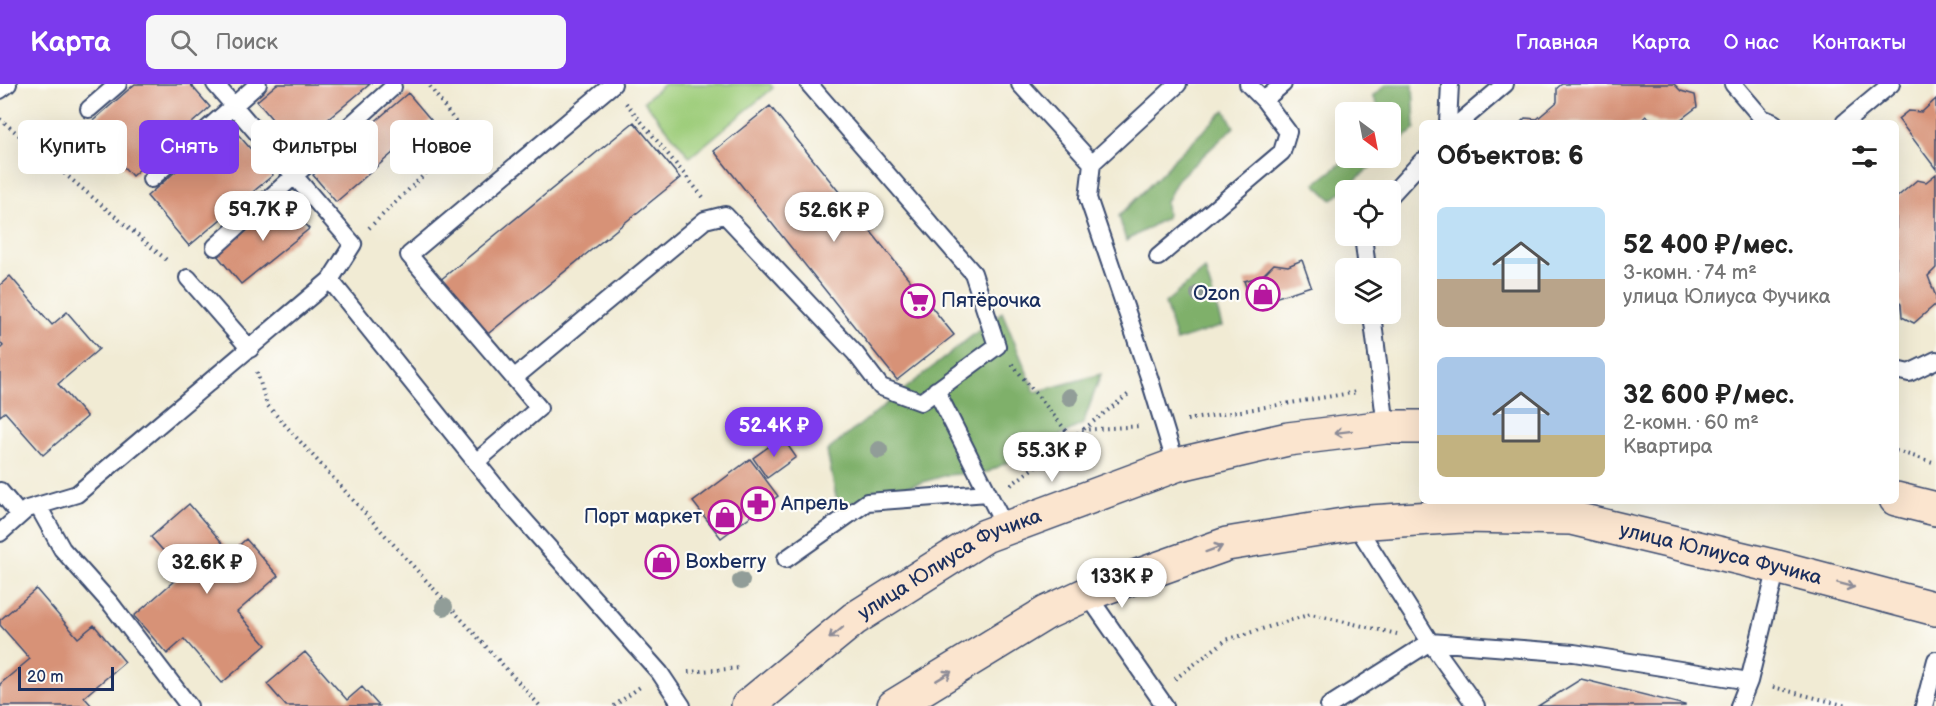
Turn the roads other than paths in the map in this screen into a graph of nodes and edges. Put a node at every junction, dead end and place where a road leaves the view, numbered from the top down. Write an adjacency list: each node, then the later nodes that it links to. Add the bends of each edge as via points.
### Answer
1 (8, 84): 16 (lane)
2 (118, 84): 19 (lane)
3 (215, 84): 18 (lane)
4 (258, 84): 18 (lane)
5 (809, 84): 38 (lane, via 973,273 998,346)
6 (1020, 84): 24 (lane)
7 (1178, 84): 24 (lane)
8 (1248, 84): 17 (lane)
9 (1283, 84): 17 (lane)
10 (1450, 84): 20 (lane)
11 (1505, 84): 21 (lane)
12 (1733, 84): 22 (lane)
13 (1891, 84): 23 (lane)
14 (612, 85): 37 (lane, via 409,255)
15 (393, 87): 26 (lane)
16 (0, 90)
17 (1264, 100): 30 (lane, via 1288,132 1282,152)
18 (233, 105): 26 (lane); 27 (lane)
19 (88, 109)
20 (1448, 120)
21 (1463, 120)
22 (1763, 120)
23 (1848, 120)
24 (1092, 163): 42 (lane, via 1088,198)
25 (1419, 164): 28 (lane)
26 (294, 175): 29 (lane); 32 (lane, via 353,244)
27 (151, 179)
28 (1401, 184)
29 (215, 247)
30 (1158, 256)
31 (188, 278): 34 (lane)
32 (330, 280): 34 (lane); 41 (lane)
33 (1373, 324): 39 (lane)
34 (250, 348): 46 (lane, via 77,494)
35 (1936, 360): 36 (lane, via 1909,372)
36 (1899, 370)
37 (514, 378): 38 (lane, via 705,220 725,215 855,353 881,387 921,402); 41 (lane, via 539,408)
38 (936, 390): 44 (lane)
39 (1386, 427): 40 (main road, улица Юлиуса Фучика); 42 (main road, улица Юлиуса Фучика, one-way to 42, via 1288,439)
40 (1419, 427)
41 (476, 462): 61 (lane, via 660,673)
42 (1176, 465): 50 (main road, улица Юлиуса Фучика)
43 (0, 491): 48 (lane)
44 (988, 493): 50 (lane); 52 (lane, via 867,502)
45 (1899, 500): 47 (main road)
46 (38, 506): 48 (lane); 60 (lane, via 62,549 111,604)
47 (1936, 509)
48 (20, 515): 51 (lane)
49 (1355, 523): 53 (main road, улица Юлиуса Фучика, via 1462,516 1572,518); 54 (main road, улица Юлиуса Фучика, one-way to 49, via 1227,544); 56 (lane)
50 (1005, 527): 62 (main road, улица Юлиуса Фучика, one-way to 62, via 854,619)
51 (0, 533)
52 (786, 559)
53 (1777, 567): 55 (main road, улица Юлиуса Фучика, one-way to 55); 58 (lane)
54 (1087, 594): 59 (lane); 63 (main road, улица Юлиуса Фучика, one-way to 54, via 1046,613)
55 (1936, 609)
56 (1430, 642): 58 (lane, via 1574,653); 64 (lane); 65 (lane)
57 (1936, 660): 67 (lane)
58 (1749, 681): 66 (lane)
59 (1160, 700)
60 (189, 706)
61 (682, 706)
62 (748, 706)
63 (894, 706)
64 (1329, 706)
65 (1476, 706)
66 (1738, 706)
67 (1924, 706)

